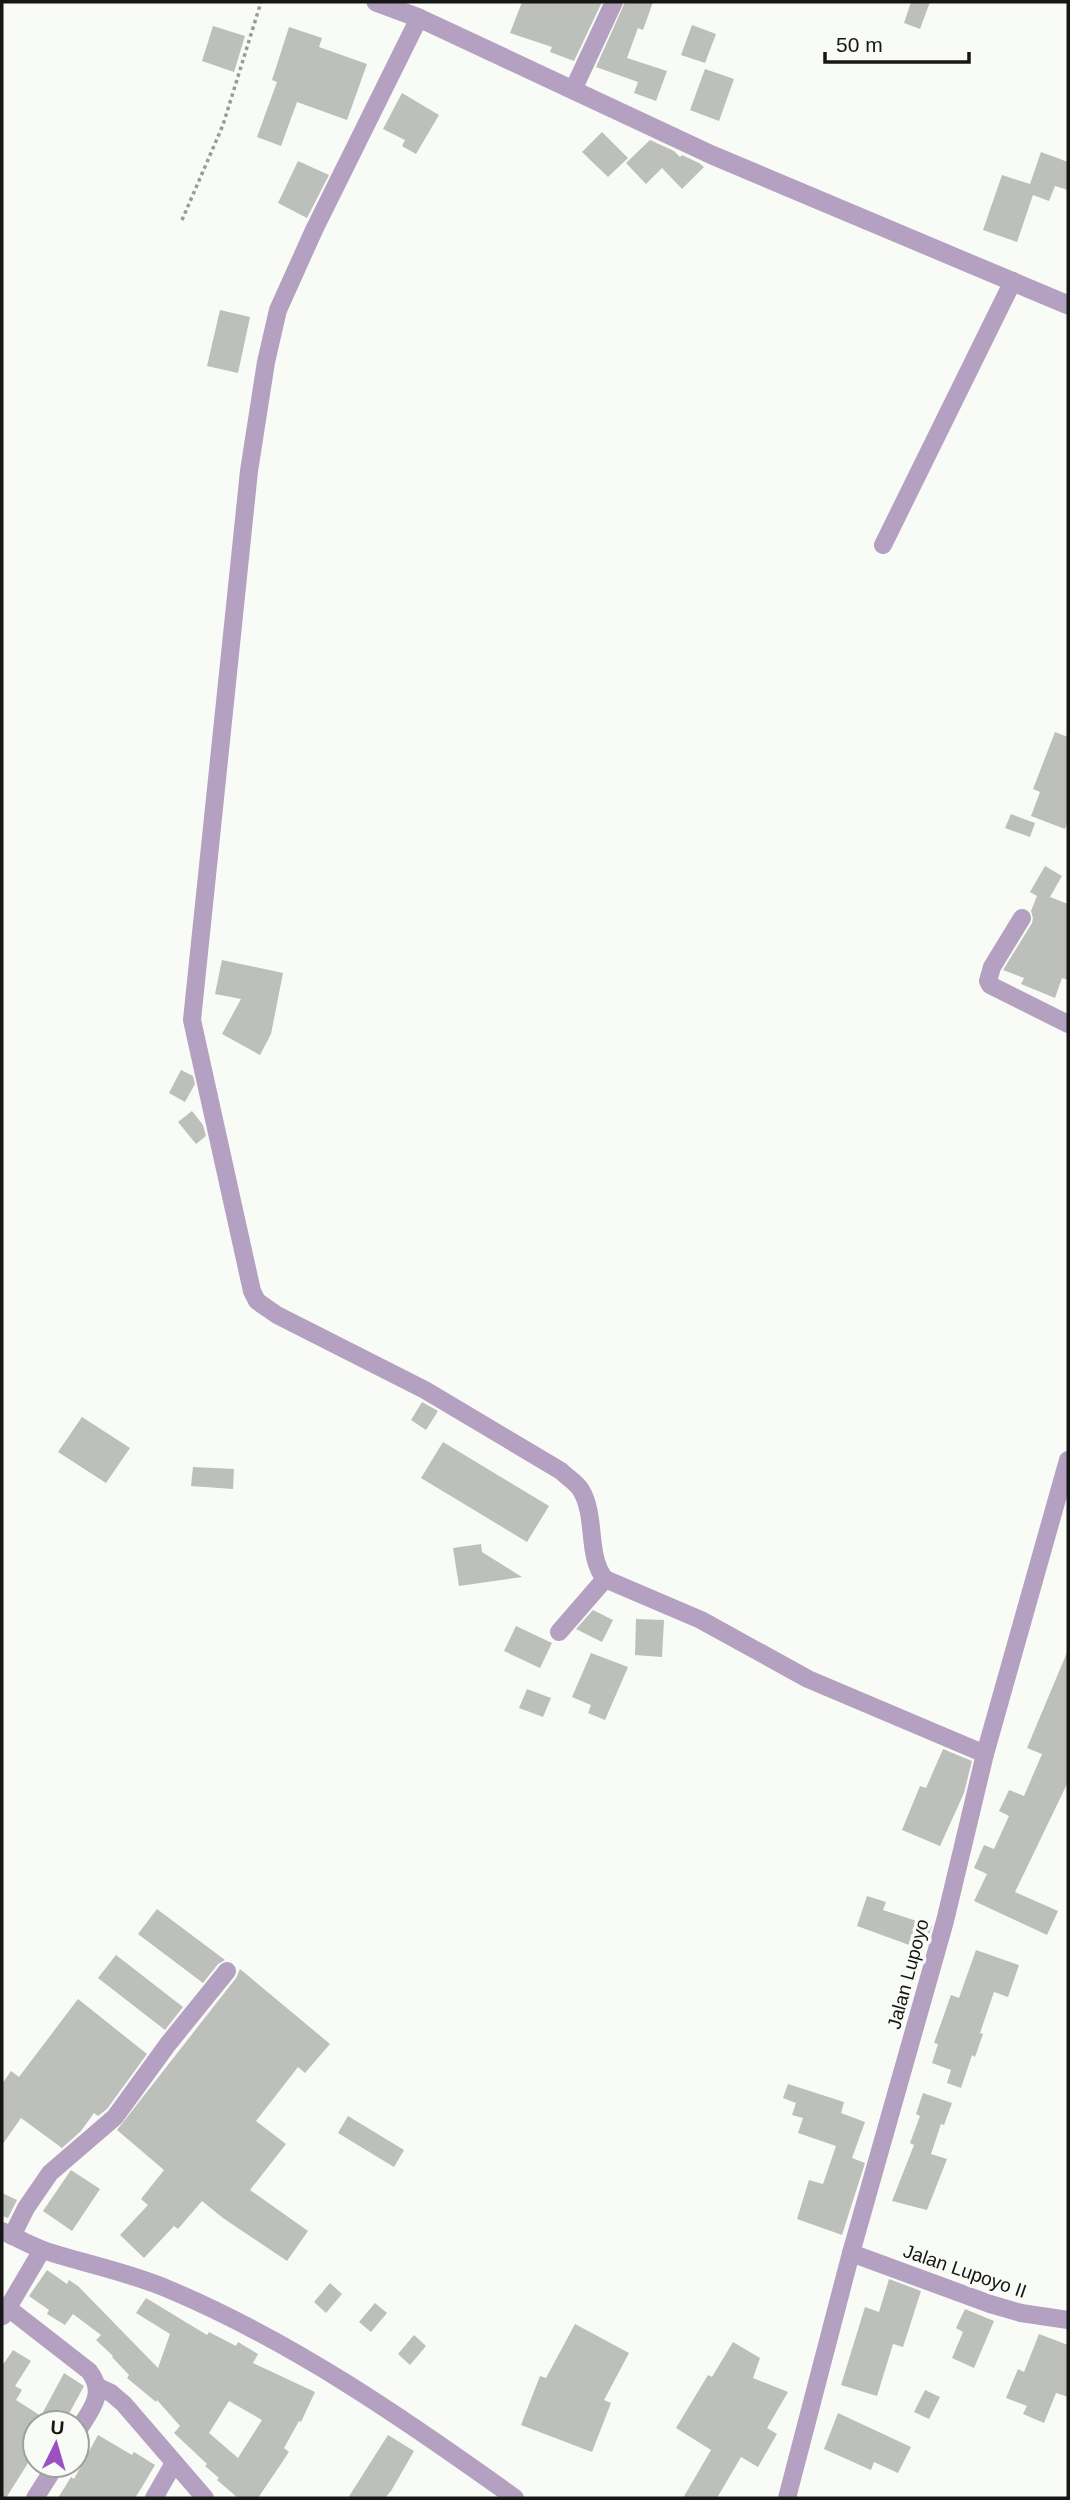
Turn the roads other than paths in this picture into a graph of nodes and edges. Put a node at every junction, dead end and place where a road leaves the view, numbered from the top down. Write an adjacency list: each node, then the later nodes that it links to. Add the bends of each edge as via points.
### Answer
1 (376, 2): 3 (street)
2 (614, 2): 4 (street)
3 (419, 18): 4 (street); 11 (street, via 295,268 272,336 249,471 192,1020 257,1301 425,1390 561,1471 580,1488 592,1518 596,1564)
4 (573, 90): 5 (street, via 712,155)
5 (1013, 281): 6 (street); 7 (street)
6 (1068, 305)
7 (883, 545)
8 (1022, 918): 9 (street, via 988,981)
9 (1068, 1024)
10 (1068, 1460): 13 (street, Jalan Lupoyo)
11 (605, 1579): 12 (street); 13 (street, via 701,1620 808,1679)
12 (559, 1632)
13 (985, 1754): 17 (street, Jalan Lupoyo, via 938,1946)
14 (226, 1971): 15 (street, via 115,2117 50,2174)
15 (7, 2233): 16 (street)
16 (42, 2250): 18 (street); 27 (street, via 168,2289 265,2337 342,2382)
17 (851, 2253): 19 (street, Jalan Lupoyo II, via 990,2304); 28 (street, Jalan Lupoyo)
18 (5, 2313): 20 (street, via 89,2371)
19 (1068, 2320)
20 (98, 2387): 21 (street); 22 (street, via 124,2404)
21 (91, 2409)
22 (174, 2463): 25 (street); 26 (street)
23 (47, 2479): 24 (street)
24 (35, 2498)
25 (154, 2498)
26 (205, 2498)
27 (515, 2498)
28 (787, 2498)

